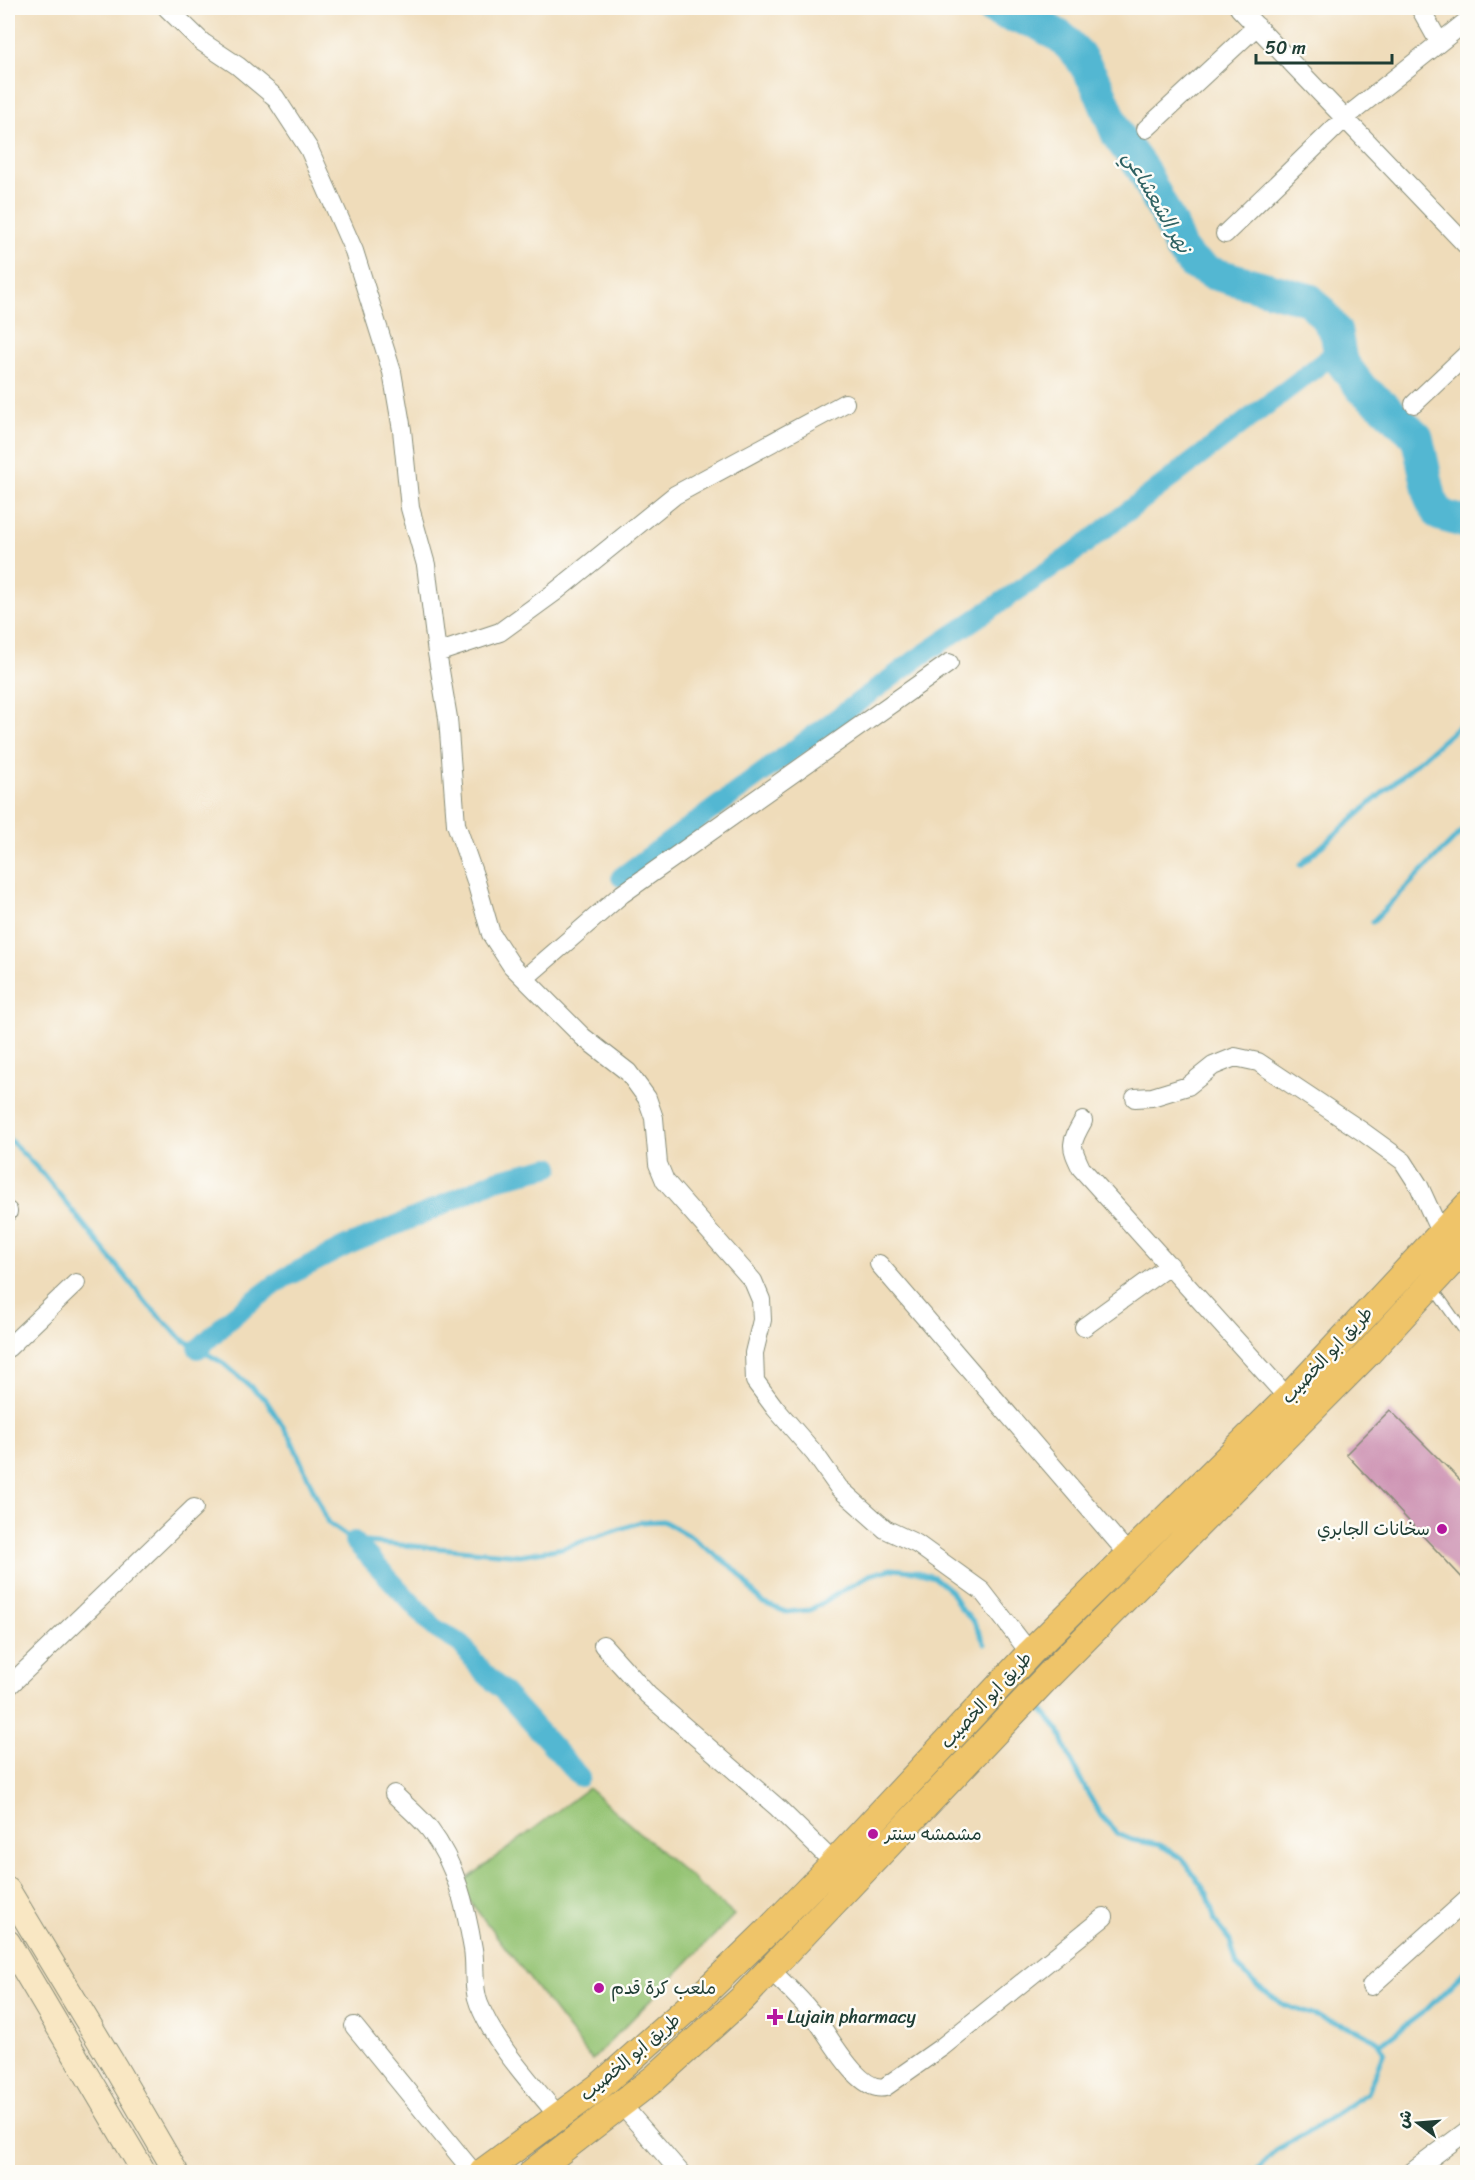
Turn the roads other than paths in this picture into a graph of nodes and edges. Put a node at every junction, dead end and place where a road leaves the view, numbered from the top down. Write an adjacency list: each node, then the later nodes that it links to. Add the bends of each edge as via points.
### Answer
1 (167, 8): 14 (street, via 202,42 275,97 309,149 354,251 392,372 410,508 426,565)
2 (1239, 8): 5 (street)
3 (1420, 8): 6 (street)
4 (1467, 20): 6 (street)
5 (1257, 26): 7 (street); 8 (street)
6 (1439, 42): 7 (street)
7 (1345, 118): 9 (street); 10 (street)
8 (1146, 129)
9 (1225, 234)
10 (1467, 247)
11 (1467, 353): 13 (street)
12 (845, 403): 14 (street, via 675,495 500,632)
13 (1414, 404)
14 (436, 653): 16 (street, via 448,718 456,824 491,934)
15 (950, 663): 16 (street, via 622,894)
16 (525, 978): 33 (street, via 583,1037 628,1072 647,1098 654,1118 658,1164 665,1181 753,1281 761,1300 762,1320 754,1353 755,1381 775,1408 839,1488 885,1529 917,1544 982,1591)
17 (1135, 1098): 20 (street, via 1188,1086 1213,1066 1235,1058 1258,1062 1403,1161)
18 (1083, 1121): 23 (street, via 1071,1149 1081,1168)
19 (1467, 1205): 20 (main road, طريق ابو الخصيب)
20 (1440, 1232): 29 (main road, طريق ابو الخصيب)
21 (1467, 1244): 25 (main road, طريق ابو الخصيب)
22 (879, 1263): 31 (street)
23 (1170, 1265): 26 (street); 29 (street)
24 (76, 1283): 28 (street)
25 (1431, 1285): 27 (lane); 41 (main road, طريق ابو الخصيب, via 1049,1675)
26 (1084, 1327)
27 (1467, 1337)
28 (8, 1348)
29 (1288, 1398): 31 (main road, طريق ابو الخصيب)
30 (194, 1508): 34 (street)
31 (1128, 1555): 33 (main road, طريق ابو الخصيب)
32 (603, 1645): 36 (street, via 648,1695 778,1808)
33 (1030, 1653): 36 (main road, طريق ابو الخصيب)
34 (8, 1687)
35 (394, 1794): 47 (street, via 429,1828 447,1856 468,1920 478,2003 502,2045)
36 (834, 1863): 43 (main road, طريق ابو الخصيب)
37 (8, 1890): 50 (main road)
38 (1467, 1899): 42 (street)
39 (1104, 1917): 41 (street, via 942,2047 879,2089 869,2086 850,2067 811,2012)
40 (8, 1942): 49 (main road)
41 (771, 1970): 44 (main road, طريق ابو الخصيب)
42 (1371, 1986)
43 (698, 1999): 44 (main road); 47 (main road, طريق ابو الخصيب, via 600,2086)
44 (717, 2021): 46 (main road, طريق ابو الخصيب)
45 (354, 2026): 51 (street)
46 (621, 2104): 53 (main road, طريق ابو الخصيب); 54 (street)
47 (558, 2116): 52 (main road, طريق ابو الخصيب)
48 (1467, 2130): 55 (street)
49 (144, 2172)
50 (176, 2172)
51 (473, 2172)
52 (483, 2172)
53 (533, 2172)
54 (680, 2172)
55 (1412, 2172)

